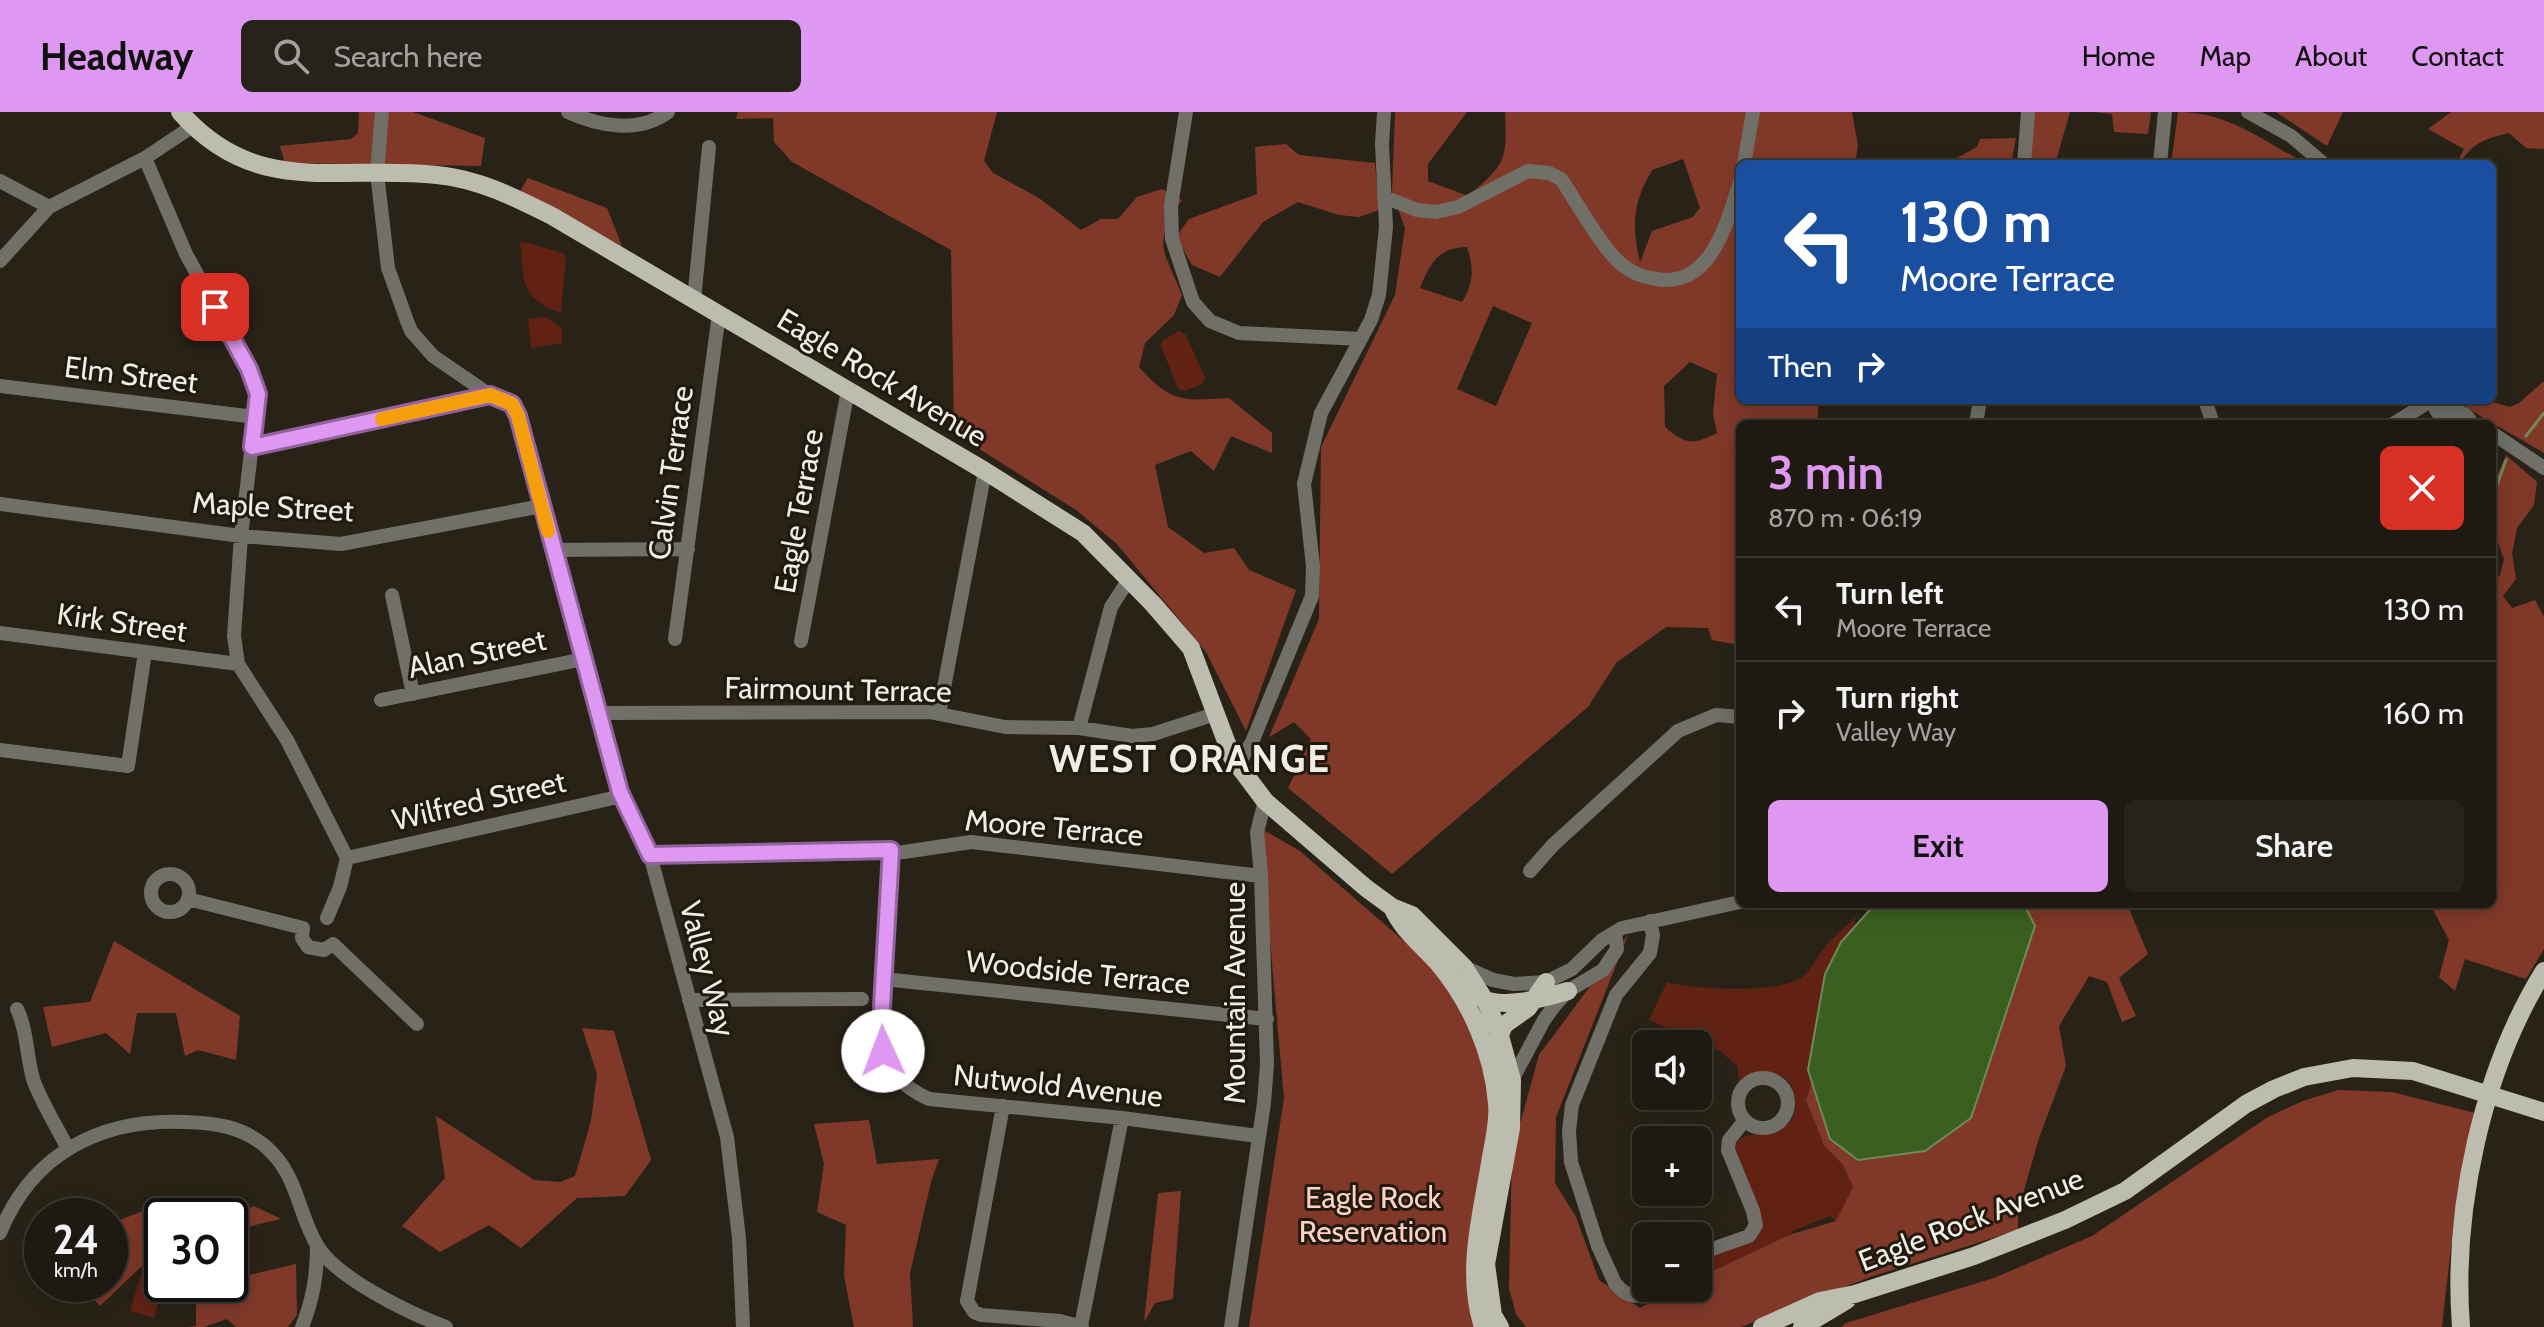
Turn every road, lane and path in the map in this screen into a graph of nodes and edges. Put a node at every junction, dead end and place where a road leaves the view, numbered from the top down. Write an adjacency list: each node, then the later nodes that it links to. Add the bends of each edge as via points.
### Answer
1 (382, 112): 17 (street, Valley Way)
2 (568, 112): 3 (street, via 591,123 623,126 655,121)
3 (668, 112)
4 (1186, 112): 25 (street, via 1171,206 1172,239 1193,302 1210,321 1239,333)
5 (1384, 112): 20 (street)
6 (1753, 112): 13 (street)
7 (2028, 112): 14 (street)
8 (2165, 112): 15 (street)
9 (2248, 112): 16 (street, via 2291,136)
10 (186, 119): 12 (street); 17 (main road, Eagle Rock Avenue, via 218,146 258,166 304,173)
11 (709, 147): 23 (street)
12 (145, 158): 21 (street); 31 (street, via 186,254 255,384)
13 (1745, 160)
14 (2024, 160)
15 (2160, 160)
16 (2319, 160)
17 (377, 173): 23 (main road, Eagle Rock Avenue, via 460,178 498,191 552,216); 28 (street, Valley Way, via 388,268 411,331 433,356)
18 (0, 181): 21 (street)
19 (1736, 194): 20 (street, via 1712,255 1684,277 1669,281 1629,271 1561,179 1549,173 1528,171 1458,207 1436,212)
20 (1384, 197): 25 (street, via 1379,295)
21 (49, 207): 22 (street)
22 (0, 261)
23 (694, 300): 24 (main road, Eagle Rock Avenue)
24 (719, 314): 27 (main road, Eagle Rock Avenue); 43 (street, Calvin Terrace)
25 (1361, 339): 61 (street, via 1321,413 1304,484 1312,596 1252,742)
26 (0, 386): 31 (street, Elm Street)
27 (848, 390): 39 (main road, Eagle Rock Avenue); 49 (street, Eagle Terrace)
28 (490, 395): 37 (street); 41 (street, Valley Way, via 512,404 518,416)
29 (2428, 404): 33 (street)
30 (2435, 404): 32 (street)
31 (256, 417): 37 (street)
32 (2450, 418)
33 (2400, 420)
34 (2496, 436): 36 (street)
35 (2496, 445): 36 (street)
36 (2512, 446): 38 (street)
37 (252, 447): 42 (street)
38 (2544, 468)
39 (985, 471): 45 (main road, Eagle Rock Avenue, via 1083,533); 56 (street)
40 (0, 504): 42 (street, Maple Street)
41 (542, 506): 42 (street, Maple Street, via 341,544); 44 (street, Valley Way)
42 (241, 536): 52 (street, via 234,636)
43 (688, 549): 44 (street); 48 (street, Calvin Terrace)
44 (553, 550): 51 (street, Valley Way)
45 (1129, 579): 57 (main road, Eagle Rock Avenue, via 1191,648); 59 (street, via 1111,607)
46 (392, 595): 53 (street)
47 (0, 633): 50 (street, Kirk Street)
48 (675, 639)
49 (801, 641)
50 (145, 652): 52 (street, Kirk Street); 60 (street, via 128,766)
51 (584, 659): 53 (street, Alan Street); 55 (street, Valley Way)
52 (238, 664): 66 (street, via 287,740)
53 (413, 694): 54 (street, Alan Street)
54 (381, 700)
55 (599, 713): 56 (street, Fairmount Terrace); 62 (street, Valley Way)
56 (939, 714): 59 (street, Fairmount Terrace, via 1005,727)
57 (1215, 714): 59 (street, Fairmount Terrace, via 1153,734); 61 (main road, Eagle Rock Avenue)
58 (1736, 717): 67 (street, via 1716,715 1678,731)
59 (1079, 728)
60 (0, 750)
61 (1237, 766): 63 (main road, Eagle Rock Avenue)
62 (622, 796): 65 (street, Valley Way); 66 (street, Wilfred Street)
63 (1265, 801): 68 (street, Mountain Avenue, via 1257,832); 71 (main road, Eagle Rock Avenue)
64 (891, 850): 65 (street, Moore Terrace); 68 (street, Moore Terrace, via 971,842); 80 (street, Nutwold Avenue)
65 (650, 855): 85 (street, Valley Way)
66 (347, 858): 72 (street)
67 (1530, 871)
68 (1261, 876): 88 (street, Mountain Avenue)
69 (188, 899): 74 (street)
70 (1736, 903): 73 (street)
71 (1392, 907): 75 (main road, Eagle Rock Avenue); 78 (main road, Eagle Rock Avenue, via 1412,915)
72 (327, 918): 74 (street, via 310,919); 77 (street, via 336,933)
73 (1650, 921): 76 (street); 104 (street, via 1650,953 1616,995 1572,1105 1569,1152 1615,1283)
74 (303, 928): 77 (street, via 308,947 324,950)
75 (1406, 931): 86 (main road, via 1425,939); 92 (main road, Eagle Rock Avenue, via 1448,976 1470,1010)
76 (1615, 933): 81 (street, via 1572,969); 82 (street, via 1598,962)
77 (333, 944): 89 (street)
78 (1464, 967): 81 (street, via 1514,984); 86 (main road, Eagle Rock Avenue)
79 (2544, 971): 93 (main road, via 2510,1034)
80 (883, 979): 88 (street, Woodside Terrace); 94 (street, Nutwold Avenue, via 882,1044 888,1064 905,1086 929,1099)
81 (1546, 982): 84 (main road)
82 (1572, 988): 84 (main road); 91 (street, via 1544,1020)
83 (862, 999): 85 (street)
84 (1534, 999): 86 (main road); 90 (main road)
85 (689, 1000): 108 (street, Valley Way, via 727,1137)
86 (1486, 1002): 90 (main road, Eagle Rock Avenue)
87 (17, 1009): 99 (street, via 34,1082)
88 (1267, 1019): 98 (street, Mountain Avenue)
89 (417, 1024)
90 (1499, 1032): 91 (main road, Eagle Rock Avenue); 92 (main road)
91 (1512, 1080): 112 (main road, Eagle Rock Avenue, via 1511,1128 1486,1264 1493,1315)
92 (1496, 1094): 111 (main road, Eagle Rock Avenue, via 1496,1128 1474,1261)
93 (2488, 1094): 95 (main road, Eagle Rock Avenue); 103 (main road, Eagle Rock Avenue, via 2394,1069 2342,1069 2297,1080 2246,1104 2125,1191 2027,1236); 114 (main road, via 2465,1206)
94 (1003, 1106): 96 (street, Nutwold Avenue); 109 (street, via 967,1301 981,1315)
95 (2544, 1112)
96 (1122, 1118): 98 (street, Nutwold Avenue); 109 (street)
97 (1745, 1120): 102 (street, via 1729,1140 1728,1150 1756,1225 1749,1236)
98 (1258, 1136): 110 (street, Mountain Avenue)
99 (68, 1149): 100 (street, via 23,1191); 101 (street, via 113,1128 149,1121 235,1129 263,1145 285,1170)
100 (0, 1233)
101 (317, 1246): 106 (street, via 317,1281); 107 (street, via 381,1297)
102 (1712, 1249)
103 (1855, 1294): 105 (main road, Eagle Rock Avenue, via 1820,1301); 113 (main road, Eagle Rock Avenue)
104 (1632, 1296)
105 (1770, 1325)
106 (302, 1327)
107 (446, 1327)
108 (743, 1327)
109 (1082, 1327)
110 (1231, 1327)
111 (1483, 1327)
112 (1500, 1327)
113 (1802, 1327)
114 (2461, 1327)

